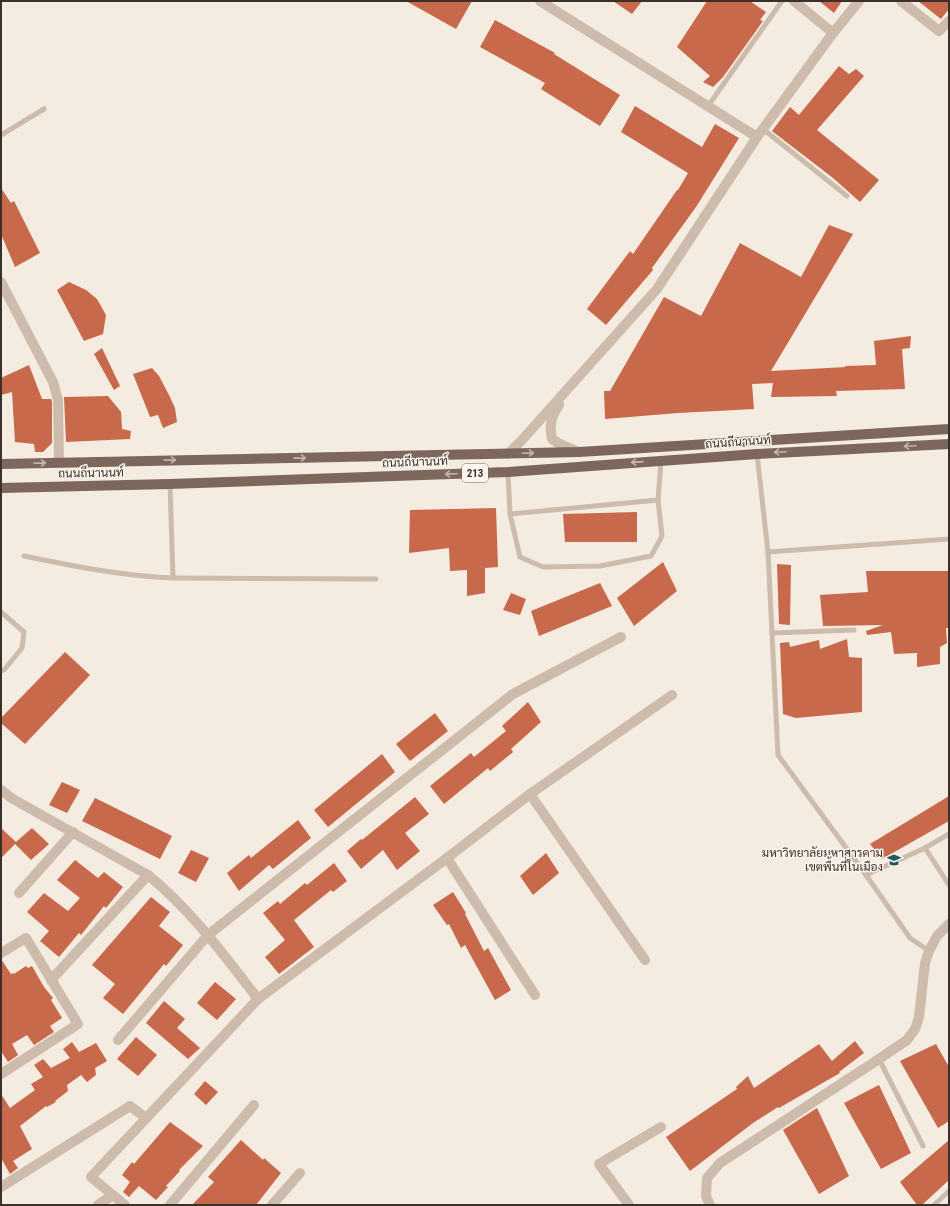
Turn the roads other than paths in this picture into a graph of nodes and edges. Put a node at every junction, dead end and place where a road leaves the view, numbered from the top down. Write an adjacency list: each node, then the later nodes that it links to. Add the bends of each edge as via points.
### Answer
1 (540, 1): 8 (street)
2 (782, 1): 8 (lane)
3 (794, 1): 7 (street)
4 (859, 1): 7 (street)
5 (901, 1): 6 (street, via 939,31)
6 (949, 21)
7 (833, 33): 10 (street)
8 (708, 106): 10 (street)
9 (44, 109): 11 (lane)
10 (760, 133): 12 (lane); 14 (street, via 657,289)
11 (1, 135)
12 (847, 196)
13 (1, 282): 21 (street, via 53,382 58,400)
14 (570, 386): 17 (street, via 554,412 549,428 552,439); 18 (street)
15 (949, 429): 17 (main road, ถนนถีนานนท์ / 213)
16 (949, 444): 19 (main road, ถนนถีนานนท์ / 213, one-way to 19)
17 (579, 452): 18 (main road, ถนนถีนานนท์ / 213, one-way to 17)
18 (508, 454): 21 (main road, ถนนถีนานนท์ / 213, one-way to 18)
19 (757, 454): 20 (main road, ถนนถีนานนท์ / 213); 29 (lane)
20 (661, 461): 23 (main road, ถนนถีนานนท์ / 213, one-way to 23); 26 (lane)
21 (59, 462): 22 (main road, ถนนถีนานนท์ / 213, one-way to 21)
22 (1, 464)
23 (508, 472): 24 (main road, ถนนถีนานนท์ / 213, one-way to 24); 27 (lane)
24 (170, 484): 25 (main road, ถนนถีนานนท์ / 213); 31 (lane)
25 (1, 488)
26 (658, 500): 27 (lane); 27 (lane, via 662,536 651,556 600,566 543,567 520,557)
27 (510, 514)
28 (949, 539): 29 (lane)
29 (768, 552): 35 (lane)
30 (24, 556): 31 (lane, via 93,570)
31 (173, 578): 32 (lane)
32 (376, 579)
33 (1, 612): 37 (lane, via 24,632 22,648)
34 (854, 630): 35 (lane)
35 (772, 632): 46 (lane, via 778,756)
36 (621, 637): 50 (street, via 513,694)
37 (1, 671)
38 (672, 694): 40 (street)
39 (1, 790): 41 (street)
40 (530, 794): 44 (street); 53 (street)
41 (73, 832): 45 (street); 48 (street)
42 (949, 834): 43 (lane)
43 (925, 848): 46 (lane); 47 (lane)
44 (447, 858): 55 (street); 56 (street)
45 (148, 875): 50 (street, via 168,891); 54 (street)
46 (866, 875): 51 (lane, via 910,938)
47 (949, 885)
48 (20, 893)
49 (949, 924): 51 (street, via 937,936)
50 (208, 935): 56 (street); 57 (street)
51 (929, 951): 58 (street, via 916,1029 907,1040)
52 (1, 953): 54 (street, via 26,938)
53 (646, 960)
54 (51, 980): 59 (street, via 78,1024)
55 (535, 995)
56 (258, 999): 61 (street)
57 (118, 1040)
58 (880, 1059): 63 (lane); 73 (street, via 720,1163 707,1178 706,1196)
59 (1, 1074)
60 (254, 1105): 70 (street)
61 (146, 1118): 65 (street, via 130,1106); 67 (street, via 91,1176)
62 (661, 1127): 72 (street, via 599,1164)
63 (923, 1146)
64 (300, 1173): 71 (street)
65 (1, 1187)
66 (949, 1191): 74 (lane)
67 (113, 1195): 68 (street); 69 (street)
68 (98, 1205)
69 (125, 1205)
70 (170, 1205)
71 (272, 1205)
72 (629, 1205)
73 (710, 1205)
74 (934, 1205)

